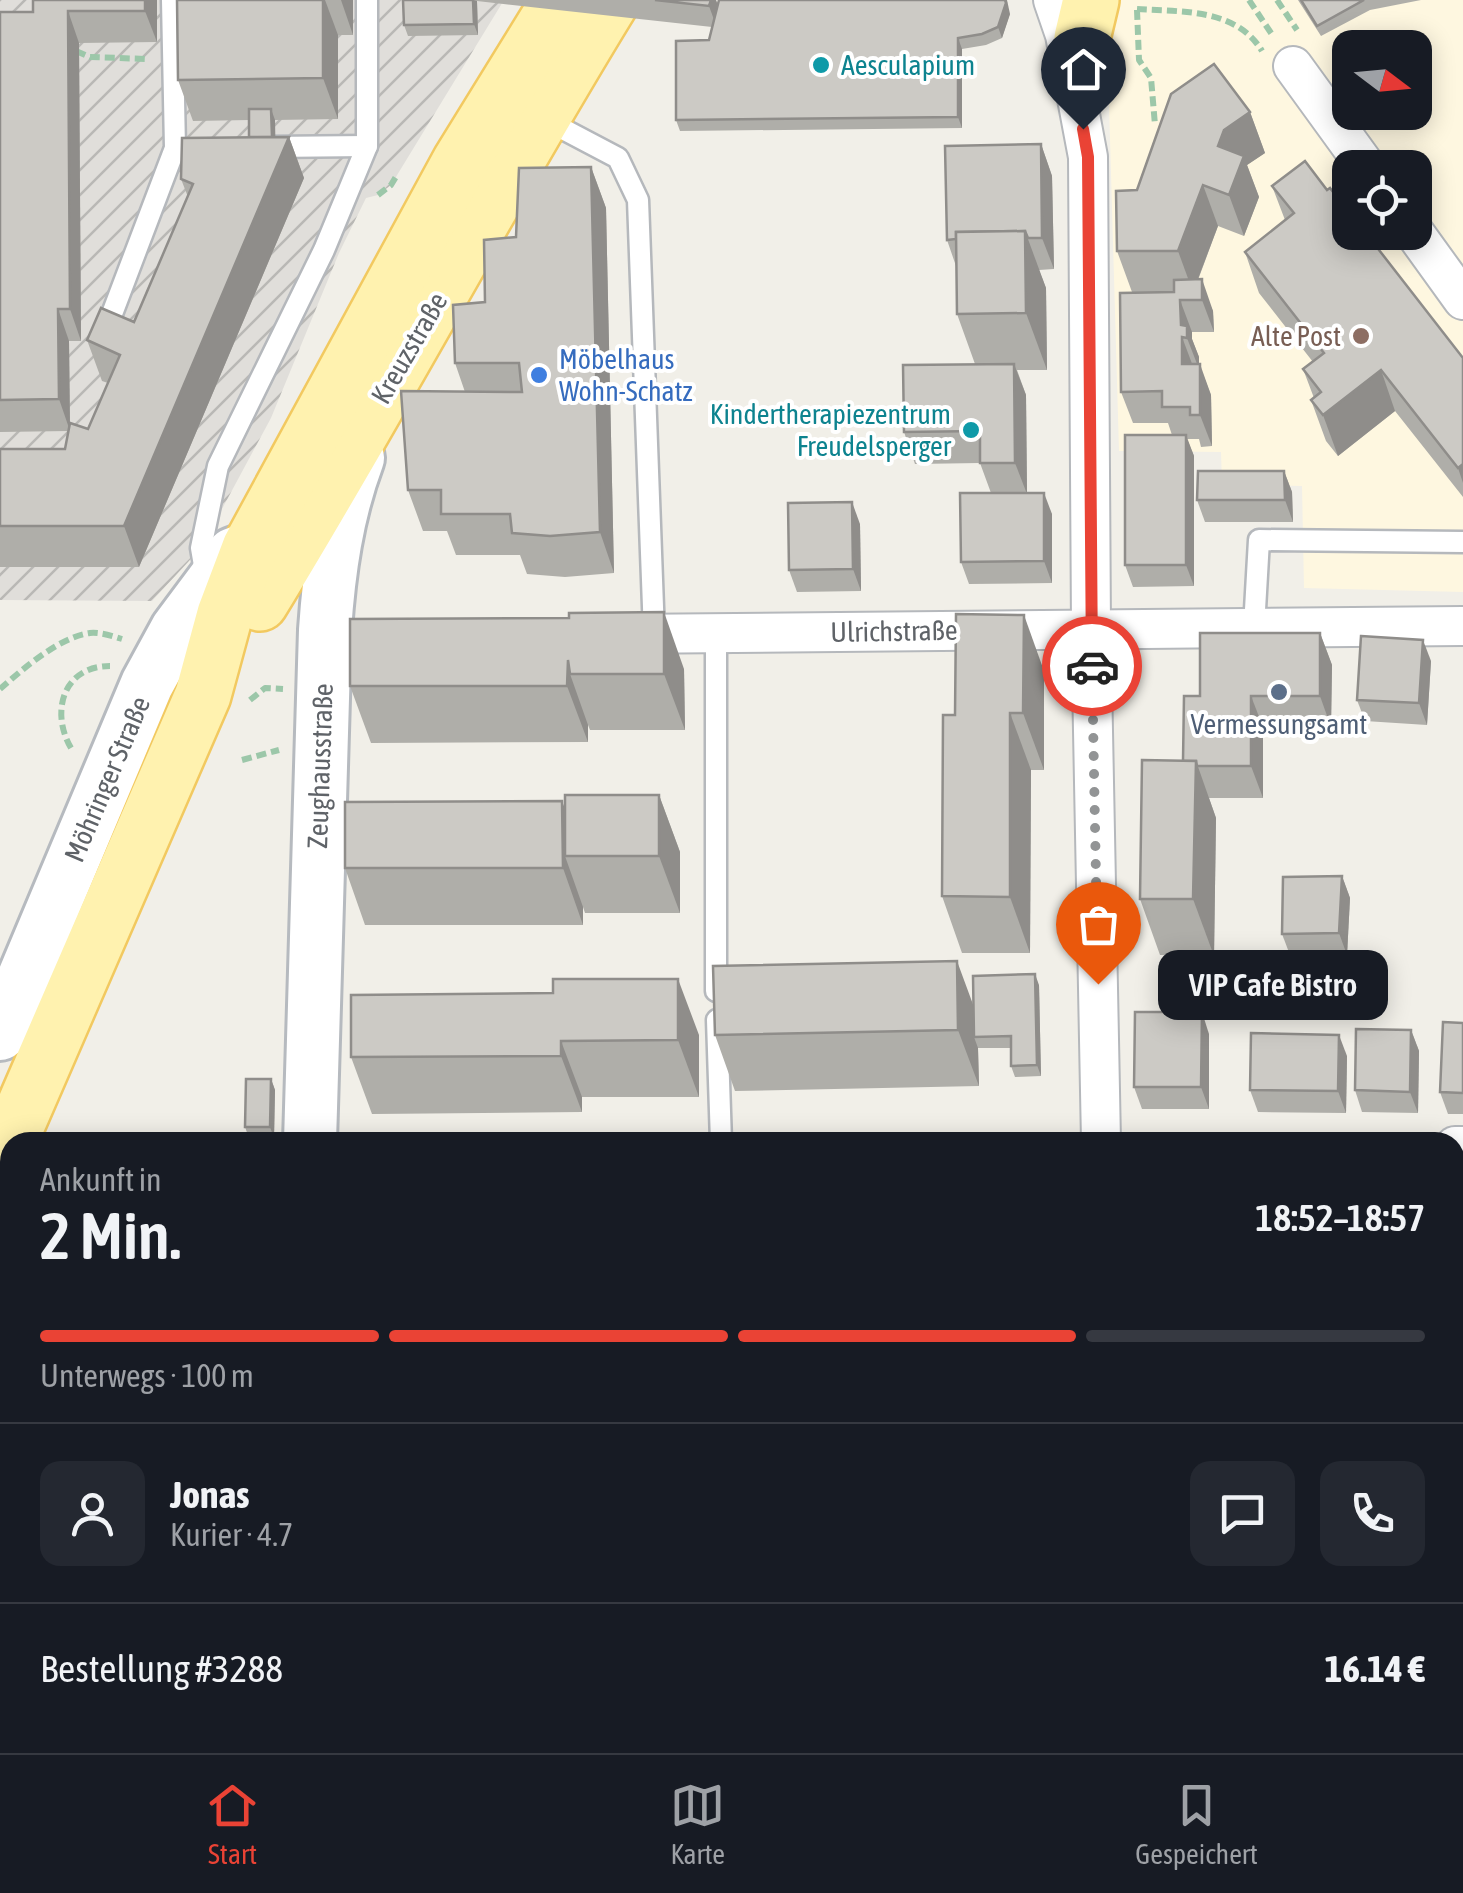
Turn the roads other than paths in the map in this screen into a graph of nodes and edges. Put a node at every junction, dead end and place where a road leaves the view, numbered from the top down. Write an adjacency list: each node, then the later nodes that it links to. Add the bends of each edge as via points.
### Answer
1 (172, 0): 13 (lane, via 185,148)
2 (367, 0): 8 (lane)
3 (560, 0): 7 (main road, Kreuzstraße)
4 (612, 0): 7 (main road, Kreuzstraße)
5 (1084, 30): 19 (street)
6 (1282, 66): 10 (street)
7 (521, 106): 14 (main road, Kreuzstraße); 16 (main road, Kreuzstraße, via 432,212); 21 (lane, via 618,158 638,200)
8 (367, 146): 9 (lane); 16 (lane, via 218,466 201,548 204,574)
9 (252, 147)
10 (1351, 150)
11 (1427, 250): 12 (street)
12 (1463, 300)
13 (100, 345)
14 (381, 398): 23 (main road, Kreuzstraße); 26 (street, Zeughausstraße, via 343,504 330,566 344,630)
15 (1463, 542): 18 (lane, via 1259,540)
16 (229, 582): 23 (main road, Kreuzstraße); 24 (street, Möhringer Straße, via 177,629 147,684)
17 (1463, 626): 18 (street, Ulrichstraße)
18 (1254, 627): 19 (street, Ulrichstraße)
19 (1091, 628): 22 (street, Ulrichstraße); 28 (street)
20 (576, 633): 21 (street, Ulrichstraße)
21 (654, 634): 22 (street, Ulrichstraße)
22 (716, 634): 27 (lane)
23 (225, 699): 25 (main road, Kreuzstraße)
24 (0, 1034)
25 (15, 1132)
26 (311, 1132)
27 (721, 1132)
28 (1101, 1132)

